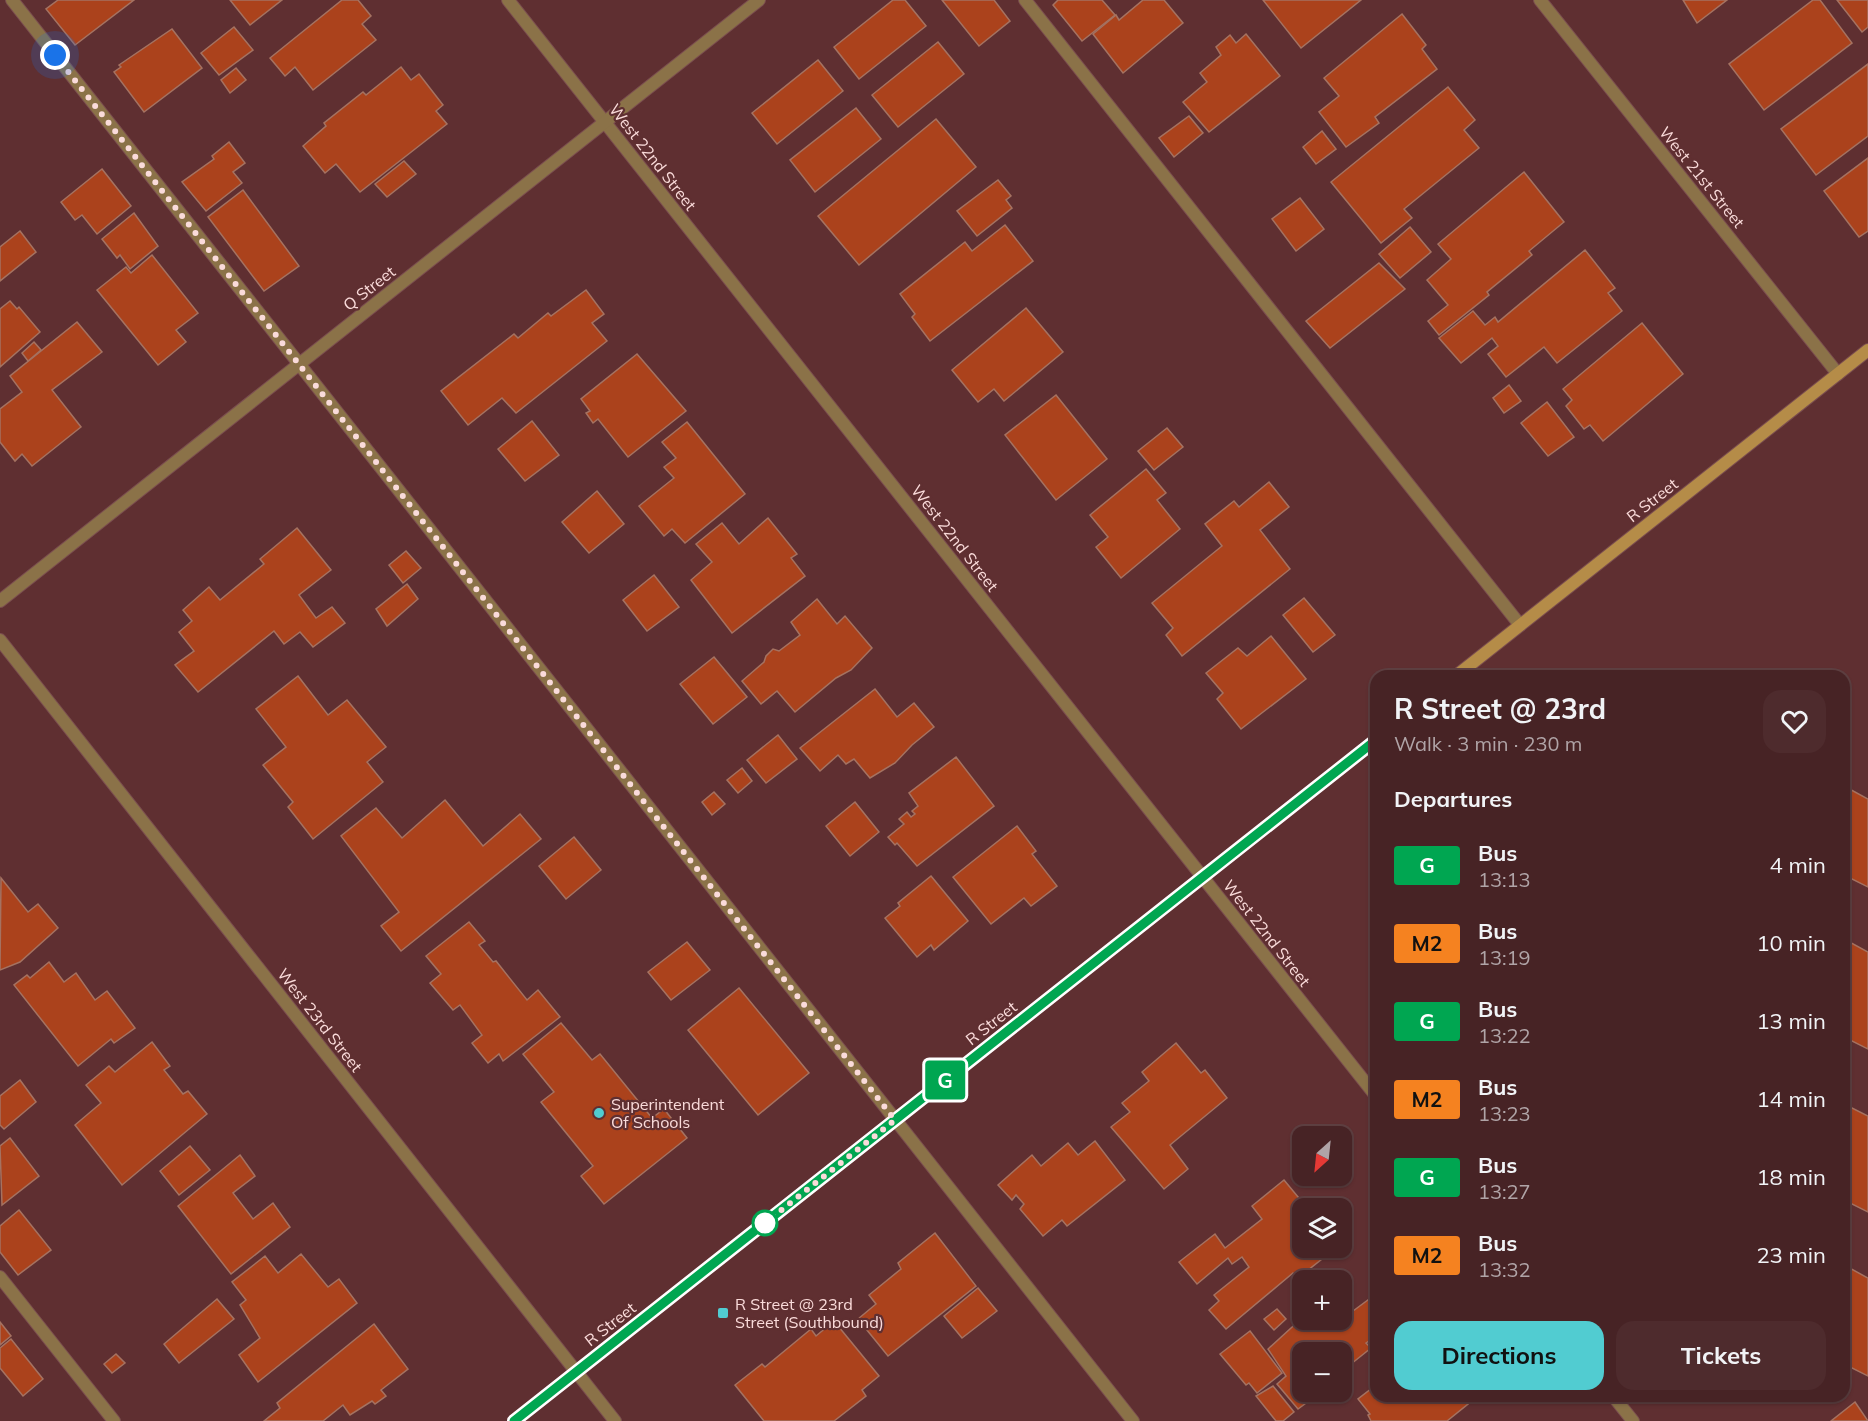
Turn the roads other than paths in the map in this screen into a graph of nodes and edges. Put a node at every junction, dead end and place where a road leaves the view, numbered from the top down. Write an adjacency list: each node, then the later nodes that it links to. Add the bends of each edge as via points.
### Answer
1 (12, 0): 8 (street)
2 (508, 0): 6 (street, West 22nd Street)
3 (759, 0): 6 (street, Q Street)
4 (1025, 0): 11 (street)
5 (1540, 0): 9 (street, West 21st Street)
6 (605, 122): 8 (street, Q Street); 15 (street, West 22nd Street)
7 (1868, 350): 9 (street, R Street)
8 (299, 364): 10 (street, Q Street); 17 (street)
9 (1838, 374): 11 (street, R Street)
10 (0, 601)
11 (1520, 626): 13 (street, R Street)
12 (0, 640): 19 (street, West 23rd Street)
13 (1464, 670)
14 (1370, 745): 15 (street, R Street)
15 (1202, 877): 16 (street, West 22nd Street); 17 (street, R Street)
16 (1370, 1088)
17 (895, 1120): 19 (street, R Street); 24 (street)
18 (0, 1277): 21 (street)
19 (576, 1372): 22 (street, R Street); 23 (street, West 23rd Street)
20 (1618, 1402): 25 (street)
21 (114, 1421)
22 (514, 1421)
23 (615, 1421)
24 (1133, 1421)
25 (1633, 1421)

